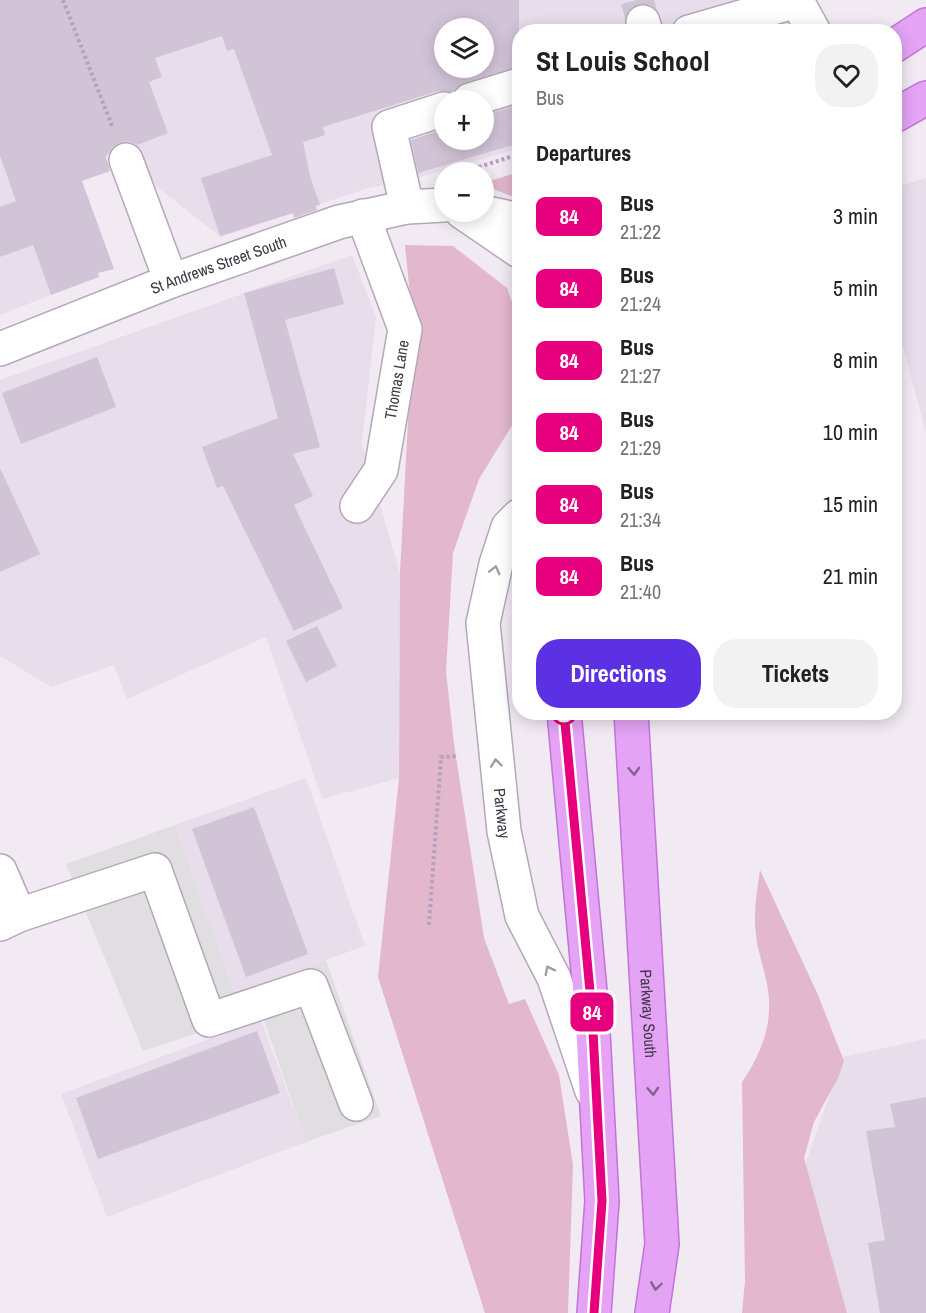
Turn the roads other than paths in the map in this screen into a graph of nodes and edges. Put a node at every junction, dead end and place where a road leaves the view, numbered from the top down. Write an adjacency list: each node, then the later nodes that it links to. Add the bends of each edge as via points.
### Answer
1 (717, 24): 2 (street, via 797,1)
2 (810, 24)
3 (926, 25): 4 (main road)
4 (902, 40)
5 (512, 87): 6 (street)
6 (494, 93)
7 (926, 98): 9 (main road)
8 (434, 112): 12 (street, via 389,127)
9 (902, 112)
10 (126, 160): 18 (street)
11 (434, 206): 12 (street, St Andrews Street South)
12 (406, 207): 14 (street, St Andrews Street South)
13 (494, 214): 15 (street)
14 (363, 216): 18 (street, St Andrews Street South); 20 (street, Thomas Lane, via 405,329 381,470)
15 (512, 218)
16 (477, 222): 17 (street)
17 (512, 246)
18 (171, 282): 19 (street, St Andrews Street South)
19 (0, 349)
20 (357, 506)
21 (512, 523): 27 (street, Parkway, one-way to 21, via 554,978 522,916 504,831 483,622 496,564)
22 (565, 720): 27 (main road)
23 (631, 720): 29 (main road, Parkway South, one-way to 29, via 662,1244)
24 (0, 872): 25 (street)
25 (9, 920): 26 (street, via 155,870 209,1020 311,986)
26 (356, 1104)
27 (597, 1104): 28 (main road, via 602,1201)
28 (594, 1313)
29 (652, 1313)

